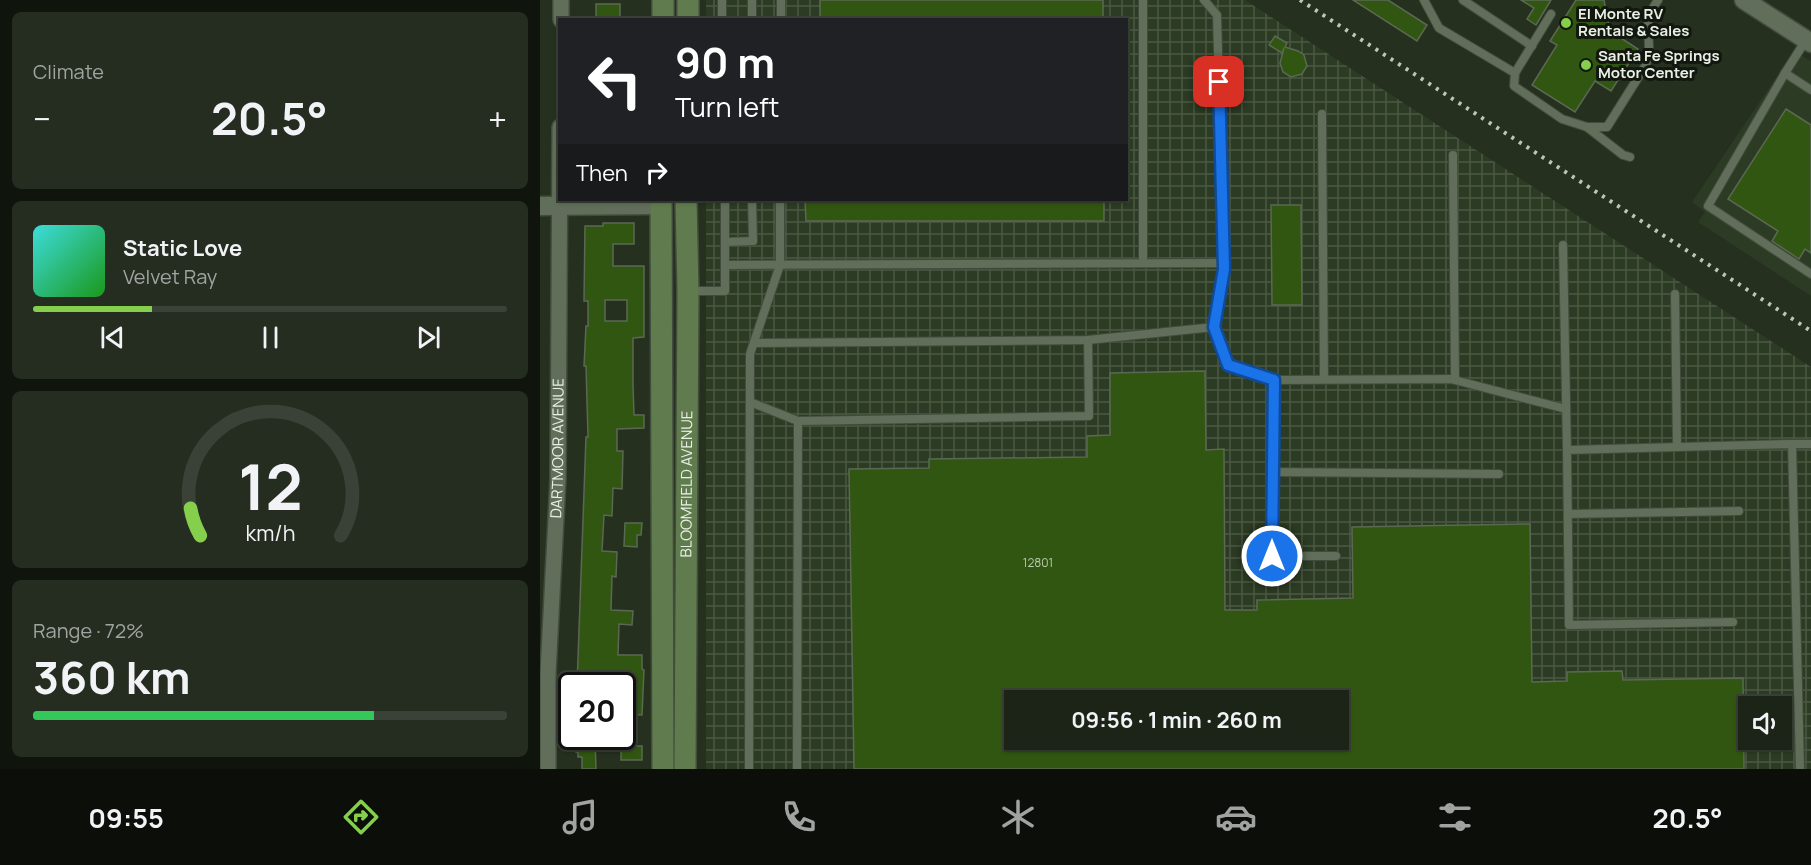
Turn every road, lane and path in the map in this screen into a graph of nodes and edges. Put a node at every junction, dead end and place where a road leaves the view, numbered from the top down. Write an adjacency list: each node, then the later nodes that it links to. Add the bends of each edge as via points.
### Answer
1 (561, 0): 14 (street)
2 (663, 0): 15 (main road)
3 (688, 0): 16 (main road)
4 (722, 0): 17 (lane)
5 (752, 0): 18 (lane)
6 (781, 0): 19 (lane)
7 (1143, 0): 39 (lane)
8 (1204, 0): 40 (lane, via 1217,15)
9 (1424, 0): 22 (lane, via 1439,28)
10 (1463, 0): 21 (lane)
11 (1744, 0): 20 (street)
12 (1655, 1): 26 (lane, via 1648,16 1646,65 1607,127)
13 (1551, 14): 21 (lane)
14 (561, 18)
15 (663, 18)
16 (688, 18)
17 (722, 18)
18 (752, 18)
19 (781, 18)
20 (1808, 42): 23 (lane)
21 (1532, 46): 22 (lane)
22 (1515, 73): 26 (lane, via 1514,86 1562,119)
23 (1785, 73): 24 (lane); 44 (lane, via 1707,206)
24 (1811, 90)
25 (1322, 114): 52 (lane)
26 (1587, 127): 29 (lane)
27 (558, 141): 35 (street, DARTMOOR AVENUE)
28 (1453, 155): 53 (lane)
29 (1630, 157)
30 (665, 201): 35 (street); 36 (main road); 43 (main road, BLOOMFIELD AVENUE)
31 (686, 201): 36 (main road, BLOOMFIELD AVENUE)
32 (724, 201): 37 (lane)
33 (752, 201): 37 (lane, via 753,241)
34 (780, 201): 42 (lane)
35 (549, 206): 67 (street, DARTMOOR AVENUE, via 558,478 548,673)
36 (686, 229): 45 (main road, BLOOMFIELD AVENUE)
37 (725, 242): 41 (lane)
38 (1563, 245): 55 (lane)
39 (1143, 263): 40 (lane); 42 (lane)
40 (1224, 263): 48 (lane)
41 (725, 265): 42 (lane); 45 (lane, via 725,291)
42 (780, 265): 50 (lane)
43 (663, 273): 45 (main road); 47 (main road, BLOOMFIELD AVENUE)
44 (1811, 274)
45 (688, 291): 47 (main road); 69 (main road, BLOOMFIELD AVENUE)
46 (1675, 294): 59 (lane)
47 (663, 308): 68 (main road, BLOOMFIELD AVENUE)
48 (1214, 327): 49 (lane); 51 (lane, via 1228,365)
49 (1088, 340): 50 (lane); 56 (lane, via 1089,416)
50 (754, 343): 54 (lane, via 750,354)
51 (1274, 380): 52 (lane); 61 (lane)
52 (1324, 380): 53 (lane)
53 (1455, 380): 55 (lane)
54 (750, 402): 56 (lane); 70 (lane)
55 (1566, 409): 60 (lane)
56 (798, 421): 71 (lane)
57 (1792, 444): 58 (lane); 59 (lane); 72 (lane)
58 (1811, 444)
59 (1677, 447): 60 (lane)
60 (1567, 450): 64 (lane)
61 (1273, 472): 62 (lane); 65 (lane, via 1272,556)
62 (1499, 474)
63 (1739, 511): 64 (lane)
64 (1568, 514): 66 (lane, via 1569,625)
65 (1336, 556)
66 (1733, 622)
67 (548, 769)
68 (663, 769)
69 (685, 769)
70 (749, 769)
71 (797, 769)
72 (1800, 769)

